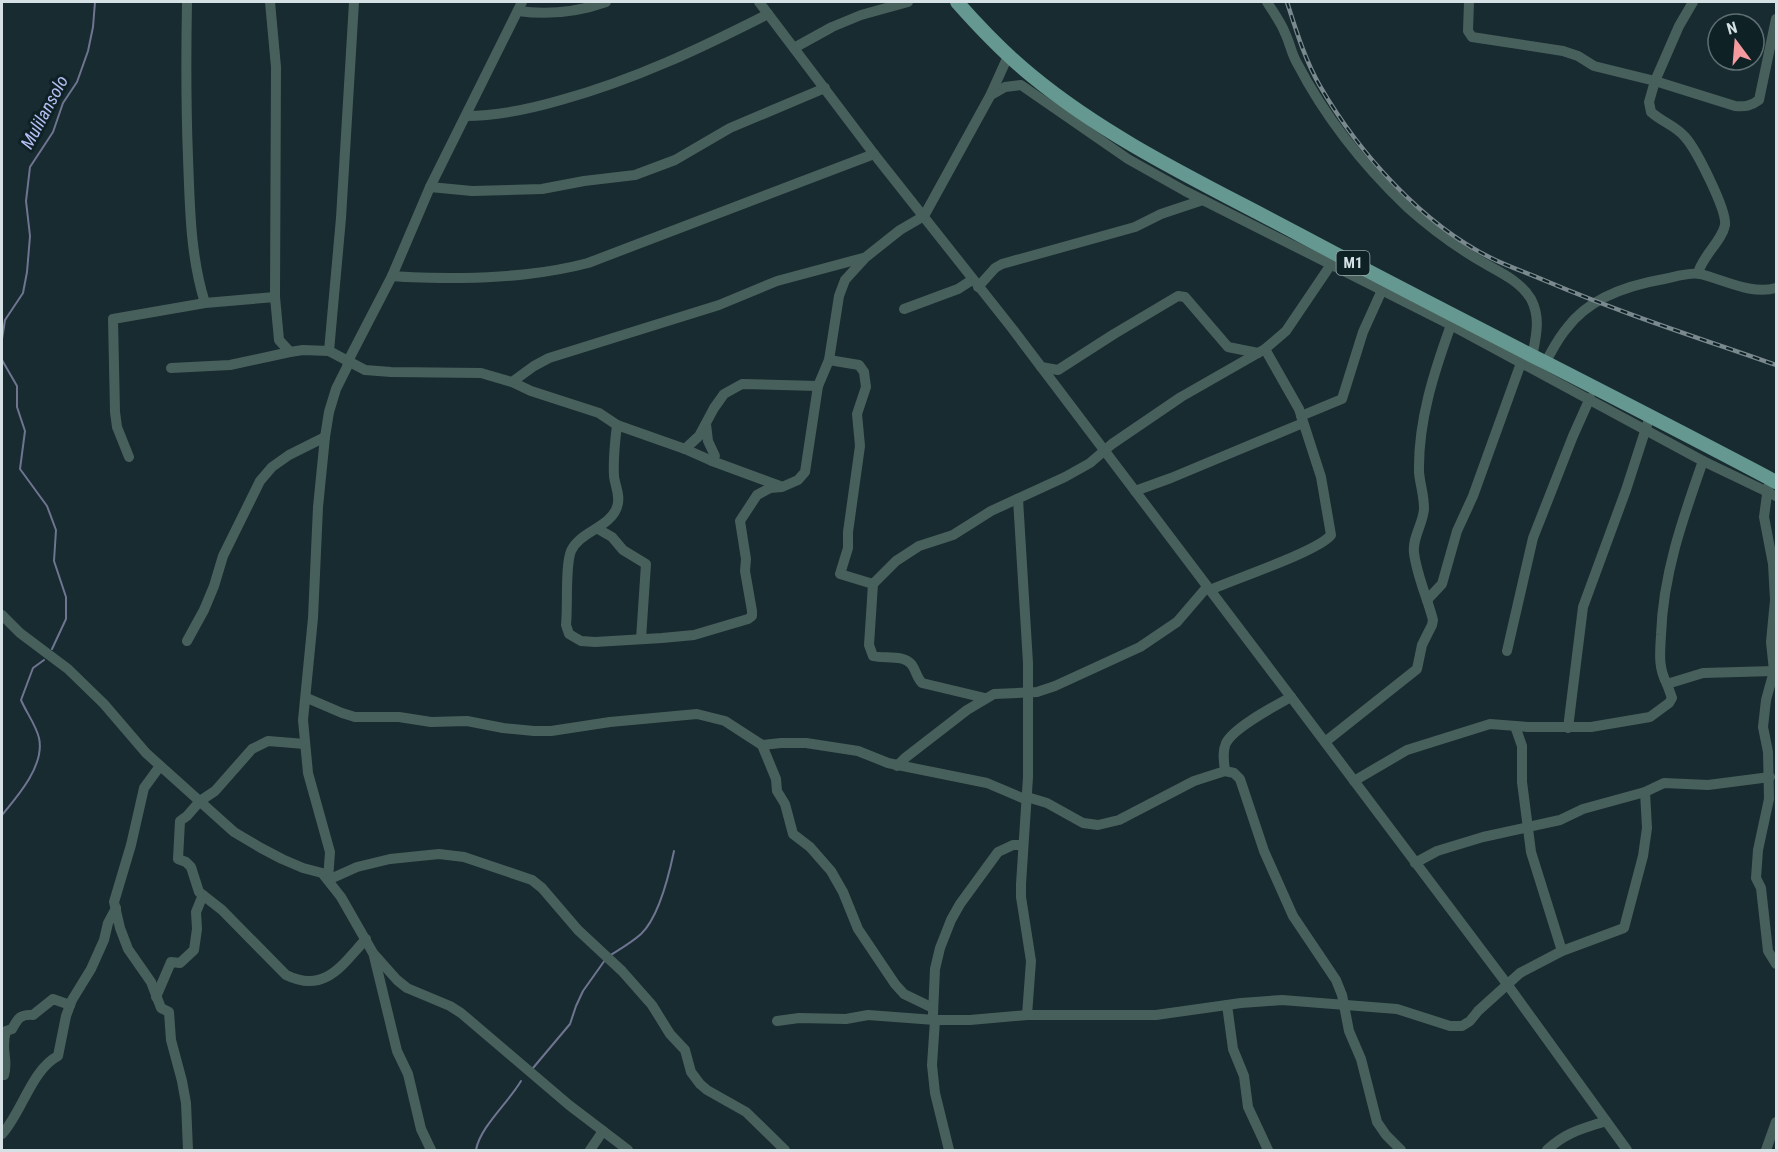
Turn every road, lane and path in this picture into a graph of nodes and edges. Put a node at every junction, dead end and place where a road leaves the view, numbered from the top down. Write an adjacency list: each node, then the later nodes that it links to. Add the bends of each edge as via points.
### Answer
1 (187, 2): 32 (street, via 191,240)
2 (270, 2): 31 (street, via 276,67)
3 (354, 2): 35 (street)
4 (606, 2): 11 (street, via 540,13)
5 (759, 2): 12 (street)
6 (908, 2): 14 (street, via 861,15)
7 (960, 2): 15 (main road, M1)
8 (1267, 2): 39 (street, via 1298,65 1362,160 1442,236 1510,278 1527,294 1538,320)
9 (1468, 2): 16 (street, via 1468,31 1472,37 1563,51 1594,66)
10 (1693, 2): 16 (street, via 1678,26)
11 (520, 6): 19 (street)
12 (768, 14): 14 (street); 19 (street, via 686,55 588,93 514,112)
13 (1776, 19): 16 (street, via 1759,100 1753,105 1740,107 1718,102)
14 (794, 48): 17 (street)
15 (1009, 54): 18 (street); 25 (main road, M1, via 1056,95 1113,133)
16 (1655, 81): 26 (street, via 1649,102 1652,112 1693,146 1724,214 1725,227 1703,258)
17 (825, 88): 20 (street); 21 (street, via 750,119 668,163 635,175 542,189 472,191)
18 (990, 96): 22 (street, via 1005,87 1021,85 1128,159); 23 (street)
19 (466, 116): 21 (street)
20 (874, 154): 23 (street); 27 (street, via 562,270 507,277)
21 (430, 187): 27 (street)
22 (1203, 200): 25 (street); 28 (street, via 1136,227 1002,264)
23 (924, 216): 24 (street); 28 (street)
24 (866, 257): 38 (street, via 842,287); 44 (street, via 777,281 719,305 549,358)
25 (1334, 260): 30 (street); 36 (street, via 1286,331); 39 (main road, M1)
26 (1698, 273): 29 (street, via 1744,288); 41 (street, via 1644,282 1611,293 1568,326)
27 (392, 276): 40 (street)
28 (975, 283): 33 (street); 42 (street)
29 (1776, 288)
30 (1382, 290): 34 (street); 47 (street, via 1363,332 1342,399)
31 (275, 297): 32 (street); 37 (street, via 279,340)
32 (205, 303): 54 (street, via 113,319 115,412)
33 (904, 309)
34 (1451, 325): 39 (street); 64 (street, via 1424,415 1419,473 1424,508 1414,547)
35 (329, 351): 37 (street); 40 (street)
36 (1262, 351): 42 (street, via 1228,347 1185,297 1178,296 1058,370); 47 (street, via 1291,392); 53 (street, via 1181,397)
37 (290, 352): 43 (street, via 230,365)
38 (829, 360): 45 (street); 62 (street, via 855,363 866,378 857,414 860,446 848,548 840,574)
39 (1527, 360): 41 (main road, M1); 46 (street); 64 (street, via 1457,531 1442,584)
40 (348, 361): 44 (street, via 365,370 481,373); 51 (street, via 329,412)
41 (1545, 363): 48 (main road, M1)
42 (1041, 367): 53 (street)
43 (171, 368)
44 (512, 382): 50 (street, via 599,414)
45 (818, 386): 49 (street, via 742,384 724,394); 57 (street, via 805,472)
46 (1590, 398): 48 (street); 68 (street, via 1533,538)
47 (1302, 420): 59 (street); 63 (street, via 1321,477 1331,535 1294,556)
48 (1648, 422): 56 (street); 58 (main road, M1); 77 (street, via 1583,607)
49 (706, 424): 52 (street); 55 (street, via 715,456)
50 (617, 425): 52 (street); 61 (street, via 614,477 619,500 617,509)
51 (326, 437): 67 (street, via 272,467 260,481); 74 (street)
52 (685, 449): 55 (street)
53 (1104, 451): 59 (street); 60 (street, via 1065,477)
54 (129, 457)
55 (712, 461): 57 (street)
56 (1703, 461): 58 (street); 70 (street, via 1668,568 1660,666)
57 (782, 487): 66 (street, via 757,495 740,521 752,616 694,635)
58 (1773, 487): 69 (street, via 1764,517 1773,564)
59 (1135, 491): 63 (street)
60 (1018, 499): 62 (street, via 991,510 953,535 919,546 896,561); 72 (street)
61 (598, 529): 66 (street, via 646,564); 66 (street, via 571,551 569,634 580,641)
62 (873, 584): 75 (street, via 869,645 873,656 907,661 922,683)
63 (1208, 588): 72 (street, via 1177,622 1140,647 1055,686); 73 (street)
64 (1427, 600): 78 (street, via 1433,620 1417,669)
65 (2, 615): 81 (street, via 87,687)
66 (641, 639)
67 (187, 641)
68 (1507, 651)
69 (1774, 671): 70 (street, via 1703,673); 71 (street)
70 (1668, 684): 77 (street, via 1670,703 1650,717)
71 (1773, 688): 85 (street, via 1766,700 1762,727)
72 (1028, 692): 75 (street, via 1001,692); 87 (street)
73 (1291, 697): 78 (street); 83 (street, via 1250,721 1228,740 1223,757)
74 (307, 698): 79 (street); 80 (street, via 355,717 467,721 534,731 697,714 725,721)
75 (985, 698): 82 (street)
76 (1515, 726): 77 (street); 84 (street, via 1490,724 1407,750); 89 (street, via 1522,746 1522,782)
77 (1568, 728)
78 (1325, 742): 84 (street)
79 (304, 744): 88 (street, via 259,744 215,791); 92 (street, via 330,852)
80 (762, 745): 82 (street, via 806,743 850,750); 104 (street, via 792,834 831,871 858,929 895,984 904,994)
81 (160, 766): 88 (street); 94 (street, via 144,788 114,902)
82 (897, 766): 87 (street, via 987,783)
83 (1225, 771): 87 (street, via 1194,781 1119,820 1098,825 1083,823 1047,804); 103 (street, via 1240,778 1264,851 1293,916 1336,980)
84 (1354, 781): 91 (street)
85 (1772, 784): 86 (street, via 1670,782); 98 (street, via 1756,878 1761,888 1768,951)
86 (1646, 792): 89 (street); 96 (street, via 1643,856 1626,924 1619,931)
87 (1027, 799): 90 (street)
88 (200, 801): 92 (street, via 234,832); 93 (street, via 180,821 178,859 191,867)
89 (1529, 827): 91 (street, via 1437,851); 96 (street, via 1531,852)
90 (1023, 845): 104 (street, via 998,852 951,920 935,969); 105 (street, via 1022,897 1031,961)
91 (1415, 862): 99 (street)
92 (328, 879): 95 (street); 117 (street, via 379,862 440,854 464,857 532,880 652,1005 685,1050 691,1072 700,1084 746,1112)
93 (203, 896): 95 (street, via 286,975 302,981 316,982 329,976); 100 (street, via 196,912 194,950 180,963 171,962)
94 (116, 908): 100 (street, via 128,949 151,982); 101 (street, via 94,963)
95 (366, 939): 97 (street)
96 (1562, 951): 99 (street)
97 (373, 953): 111 (street, via 397,981 461,1013); 114 (street, via 397,1051)
98 (1776, 964)
99 (1507, 984): 103 (street, via 1462,1026 1450,1026 1397,1009); 109 (street)
100 (156, 997): 113 (street, via 161,1008 169,1012 171,1041 186,1103)
101 (70, 1005): 108 (street, via 53,999 33,1014 18,1018 2,1040); 112 (street, via 58,1056 39,1075)
102 (1227, 1005): 103 (street, via 1282,1000); 105 (street, via 1156,1015); 119 (street, via 1248,1107)
103 (1344, 1006): 120 (street, via 1377,1122)
104 (933, 1008): 106 (street)
105 (1027, 1014): 106 (street)
106 (934, 1020): 107 (street, via 868,1015); 118 (street, via 935,1093)
107 (777, 1021)
108 (4, 1075)
109 (1606, 1121): 121 (street, via 1569,1133); 122 (street)
110 (1776, 1122): 123 (street)
111 (603, 1131): 115 (street); 116 (street)
112 (2, 1134)
113 (188, 1150)
114 (431, 1150)
115 (590, 1150)
116 (628, 1150)
117 (785, 1150)
118 (949, 1150)
119 (1268, 1150)
120 (1401, 1150)
121 (1547, 1150)
122 (1627, 1150)
123 (1766, 1150)

